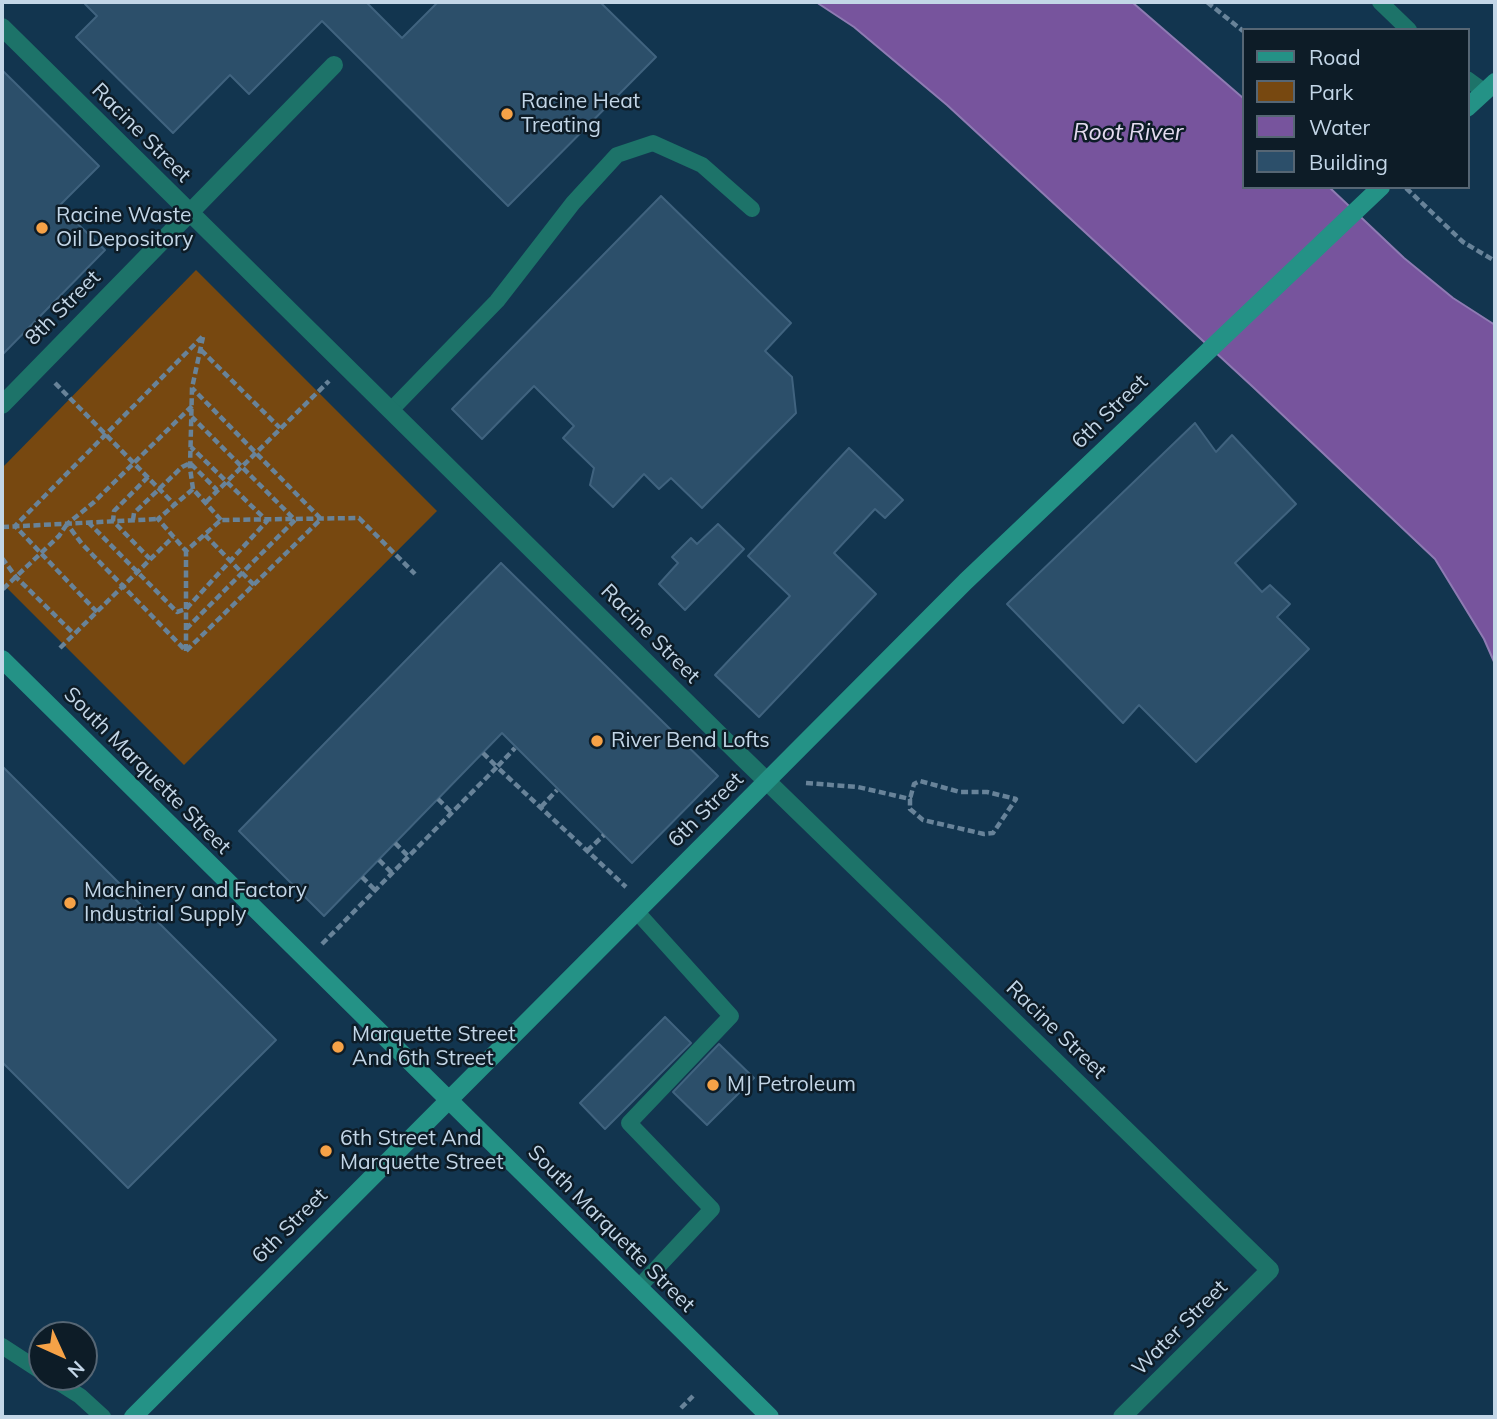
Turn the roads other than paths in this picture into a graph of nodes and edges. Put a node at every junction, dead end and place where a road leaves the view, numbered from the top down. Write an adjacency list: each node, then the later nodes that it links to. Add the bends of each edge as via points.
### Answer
1 (1380, 2): 3 (lane)
2 (2, 27): 10 (street, Racine Street)
3 (1407, 28)
4 (334, 65): 10 (street, 8th Street)
5 (1469, 80): 6 (lane)
6 (1490, 87): 7 (street)
7 (1469, 106)
8 (1379, 189): 14 (street, 6th Street, via 966,581)
9 (752, 209): 12 (lane, via 702,165 653,143 617,155 573,203 497,301)
10 (190, 213): 11 (street, 8th Street); 12 (street, Racine Street)
11 (2, 405)
12 (391, 410): 14 (street, Racine Street)
13 (2, 659): 16 (street, South Marquette Street)
14 (767, 781): 15 (street, 6th Street); 17 (street, Racine Street)
15 (641, 908): 16 (street, 6th Street); 18 (lane, via 731,1016 629,1123 712,1209)
16 (449, 1102): 18 (street, South Marquette Street); 23 (street, 6th Street)
17 (1270, 1270): 25 (street, Water Street)
18 (638, 1288): 24 (street, South Marquette Street)
19 (2, 1346): 20 (lane)
20 (28, 1363)
21 (72, 1391): 22 (lane)
22 (103, 1417)
23 (133, 1417)
24 (769, 1417)
25 (1122, 1417)

